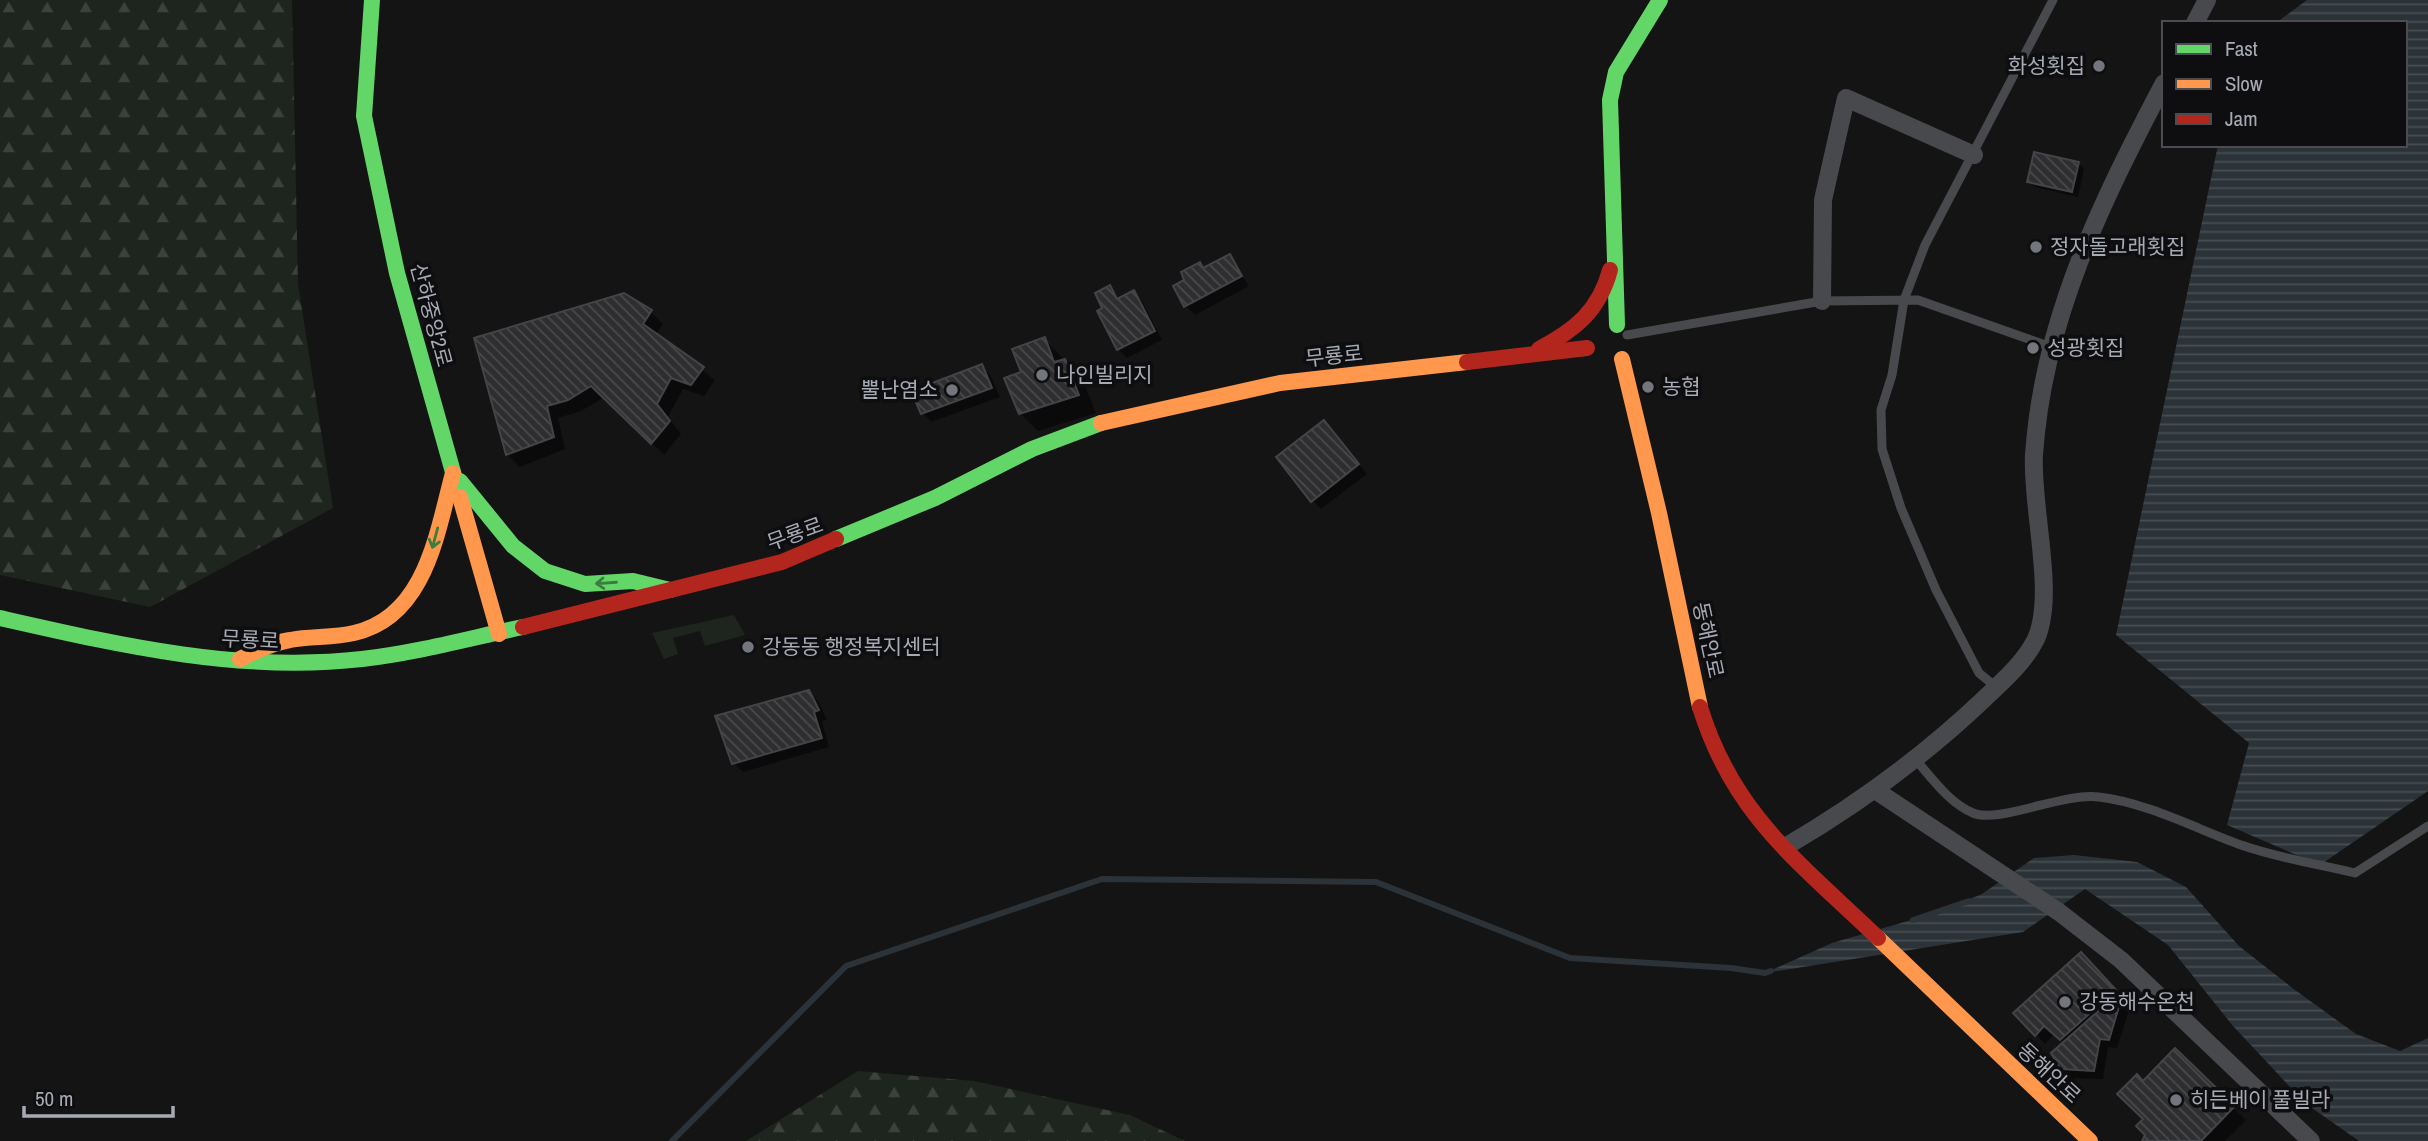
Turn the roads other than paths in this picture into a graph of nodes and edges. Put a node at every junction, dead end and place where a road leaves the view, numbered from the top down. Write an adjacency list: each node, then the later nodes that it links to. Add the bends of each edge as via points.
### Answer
1 (372, 0): 16 (main road, 산하중앙2로, via 364,116 397,273)
2 (1660, 0): 8 (main road, via 1616,72 1610,100)
3 (2053, 0): 7 (lane)
4 (2207, 0): 5 (street)
5 (2196, 21)
6 (2162, 87): 12 (street, via 2090,230)
7 (1974, 155): 9 (lane, via 1925,245); 10 (street, via 1846,99 1823,200)
8 (1614, 249): 11 (main road); 13 (main road, via 1608,279 1590,315 1577,329)
9 (1904, 300): 10 (lane); 12 (lane, via 1918,300); 21 (lane, via 1892,375 1881,410 1882,449 1936,590 1979,673)
10 (1822, 302): 11 (lane)
11 (1622, 330): 14 (main road, via 1604,323 1595,327 1588,335); 15 (main road, via 1628,348)
12 (2051, 347): 21 (street, via 2040,398 2034,465 2041,620 2022,662)
13 (1528, 355): 14 (main road, 무룡로); 17 (main road, 무룡로, via 1280,383 1108,420 1032,449 835,542 782,562)
14 (1596, 358): 15 (main road)
15 (1622, 359): 25 (main road, 동해안로, via 1716,758 1751,814)
16 (453, 472): 17 (main road, one-way to 16, via 634,581 586,585 556,578 529,563 506,541); 19 (main road, 산하중앙2로); 20 (main road, one-way to 20, via 428,562 405,603 365,630 279,642)
17 (673, 591): 19 (main road, 무룡로)
18 (0, 618): 20 (main road, 무룡로, via 125,646)
19 (499, 634): 20 (main road, 무룡로, via 363,659)
20 (233, 662)
21 (1996, 687): 22 (street)
22 (1915, 759): 23 (street); 24 (lane, via 1950,798 1975,814 1997,815 2065,798 2099,796 2245,846 2355,873)
23 (1875, 790): 25 (street); 27 (street, via 2059,912 2121,960)
24 (2428, 825)
25 (1785, 847): 26 (main road, 동해안로)
26 (2091, 1141)
27 (2311, 1141)

